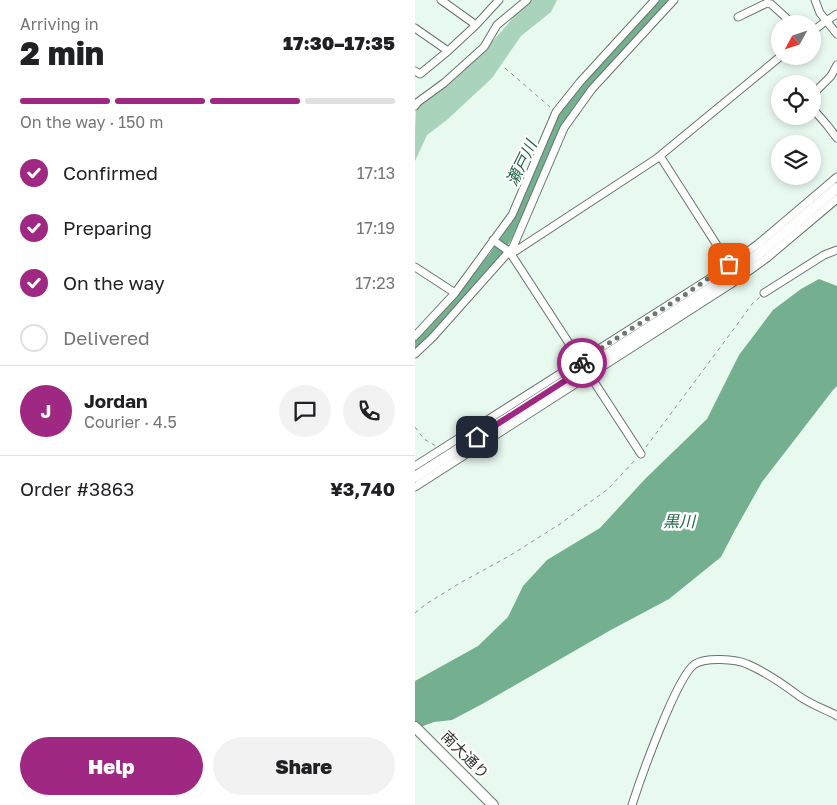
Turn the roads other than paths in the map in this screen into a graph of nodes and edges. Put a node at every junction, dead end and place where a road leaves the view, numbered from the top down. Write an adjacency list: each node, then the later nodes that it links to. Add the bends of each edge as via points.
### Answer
1 (441, 0): 12 (street)
2 (499, 0): 12 (street)
3 (527, 0): 20 (street, via 497,25 484,47)
4 (655, 0): 27 (street, via 557,112 512,215)
5 (674, 0): 29 (street, via 592,89 563,128)
6 (815, 0): 10 (street)
7 (837, 14): 10 (street)
8 (783, 15): 9 (street, via 767,3)
9 (738, 17)
10 (825, 21): 11 (street); 14 (street)
11 (821, 24)
12 (476, 25): 15 (street)
13 (415, 28): 15 (street)
14 (837, 34)
15 (447, 52): 18 (street, via 420,74)
16 (771, 64): 23 (street)
17 (837, 65): 19 (street)
18 (415, 71)
19 (821, 86)
20 (415, 106)
21 (821, 118): 22 (street)
22 (837, 138)
23 (660, 156): 29 (street); 30 (street)
24 (837, 177): 30 (street, via 758,244)
25 (837, 188): 36 (street, via 742,266)
26 (837, 199): 36 (street, via 779,249 731,284)
27 (493, 240): 29 (street); 32 (street)
28 (837, 250): 33 (street, via 824,254)
29 (510, 253): 35 (street); 36 (street)
30 (729, 264): 36 (street)
31 (415, 267): 32 (street)
32 (455, 292): 34 (street)
33 (764, 293)
34 (415, 336)
35 (415, 354)
36 (585, 368): 37 (street); 38 (street); 39 (street); 40 (street)
37 (641, 454)
38 (415, 466)
39 (415, 477)
40 (415, 487)
41 (837, 714): 44 (street, via 800,697 746,663 708,659 698,662 689,670 673,699)
42 (415, 727): 43 (street, 南大通り)
43 (493, 805)
44 (632, 805)

